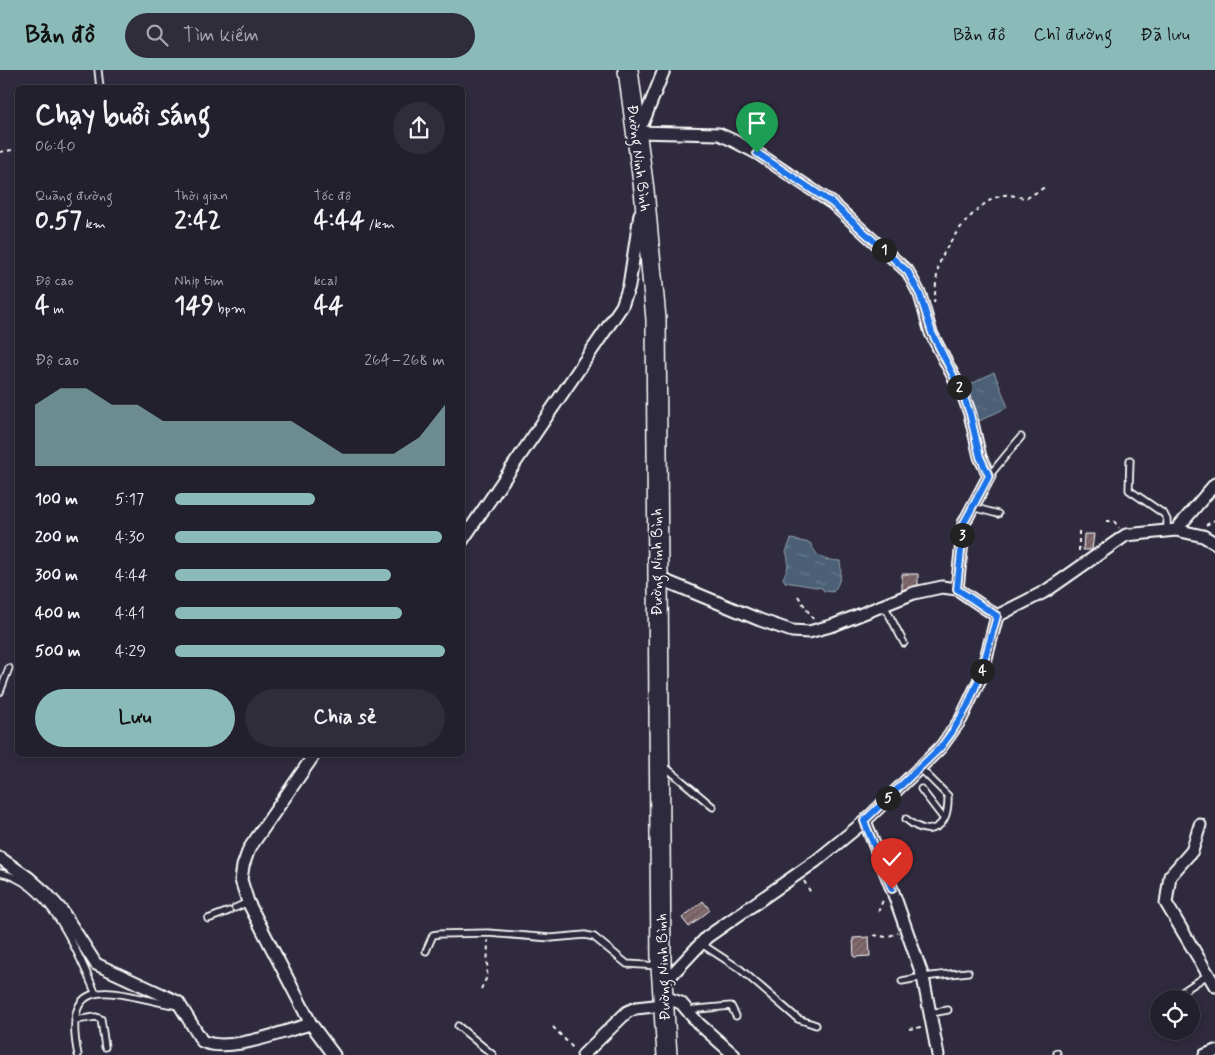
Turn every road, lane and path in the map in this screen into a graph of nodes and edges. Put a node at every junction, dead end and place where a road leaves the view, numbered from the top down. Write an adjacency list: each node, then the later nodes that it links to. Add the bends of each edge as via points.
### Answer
1 (98, 70): 4 (lane)
2 (628, 70): 5 (highway, Đường Ninh Bình)
3 (664, 70): 5 (street, via 646,116)
4 (100, 85)
5 (636, 129): 9 (highway, Đường Ninh Bình); 13 (street, via 719,134 757,153 832,203 908,272 920,295 932,333 964,397 980,457)
6 (15, 150): 7 (path)
7 (0, 152)
8 (1045, 188): 10 (path, via 1027,198 1001,195 973,214 941,258)
9 (644, 190): 20 (street, via 629,286 622,306); 24 (highway, Đường Ninh Bình, via 656,319)
10 (934, 310)
11 (1020, 437): 13 (lane)
12 (1130, 460): 18 (lane, via 1128,490 1164,514)
13 (989, 476): 15 (street)
14 (1215, 484): 18 (street)
15 (972, 507): 16 (lane); 25 (street, via 964,523)
16 (998, 514)
17 (1106, 521): 21 (path, via 1118,524)
18 (1172, 530): 21 (street); 22 (street, via 1203,536)
19 (1079, 532): 23 (path)
20 (465, 537)
21 (1122, 537): 23 (street)
22 (1215, 543)
23 (1083, 565): 28 (street, via 1046,591)
24 (656, 576): 29 (street, via 784,628 809,632); 34 (highway, Đường Ninh Bình)
25 (957, 589): 27 (street, via 942,587); 28 (street)
26 (798, 596): 29 (path)
27 (884, 605): 29 (street); 30 (lane)
28 (997, 616): 35 (street, via 985,663 967,707 941,747)
29 (820, 629)
30 (904, 643)
31 (8, 668): 32 (lane)
32 (0, 692)
33 (313, 757): 44 (street, via 249,849 241,880)
34 (659, 762): 37 (lane); 58 (highway, Đường Ninh Bình)
35 (919, 768): 39 (lane, via 948,796 948,813); 40 (street)
36 (921, 789): 39 (lane)
37 (713, 807)
38 (906, 819): 39 (lane, via 916,827 929,830 936,828)
39 (944, 819)
40 (864, 821): 48 (street); 51 (street, via 816,861)
41 (1200, 825): 54 (street, via 1192,851 1170,876 1166,903)
42 (0, 858): 62 (street, via 46,893 62,911 96,964 173,999)
43 (0, 873): 61 (lane, via 27,884 45,902 75,945)
44 (248, 902): 45 (lane); 68 (street)
45 (235, 908)
46 (229, 911): 47 (lane)
47 (208, 919)
48 (907, 930): 50 (path, via 886,937); 55 (street)
49 (488, 933): 52 (lane, via 433,936); 58 (lane, via 551,938 594,937); 59 (path, via 490,955 487,977)
50 (874, 935)
51 (700, 942): 58 (street); 69 (lane, via 740,969 798,1019)
52 (426, 951)
53 (968, 972): 55 (lane)
54 (1208, 974): 57 (street); 60 (lane)
55 (923, 977): 56 (lane); 65 (street)
56 (902, 982)
57 (1215, 986)
58 (662, 988): 63 (street); 77 (street, via 627,1012); 78 (highway, Đường Ninh Bình)
59 (481, 989)
60 (1185, 990)
61 (95, 992): 62 (lane); 67 (lane, via 81,1000)
62 (182, 1007): 68 (street, via 198,1038 207,1044 230,1044)
63 (687, 1010): 66 (lane, via 731,1006); 79 (street)
64 (948, 1010): 65 (lane)
65 (931, 1014): 80 (street)
66 (736, 1016)
67 (75, 1020): 72 (lane, via 101,1019); 74 (lane)
68 (311, 1024): 75 (street)
69 (816, 1025)
70 (458, 1026): 76 (lane)
71 (553, 1027): 77 (path)
72 (105, 1047)
73 (1215, 1051): 81 (street)
74 (78, 1055)
75 (334, 1055)
76 (493, 1055)
77 (582, 1055)
78 (667, 1055)
79 (734, 1055)
80 (938, 1055)
81 (1205, 1055)

